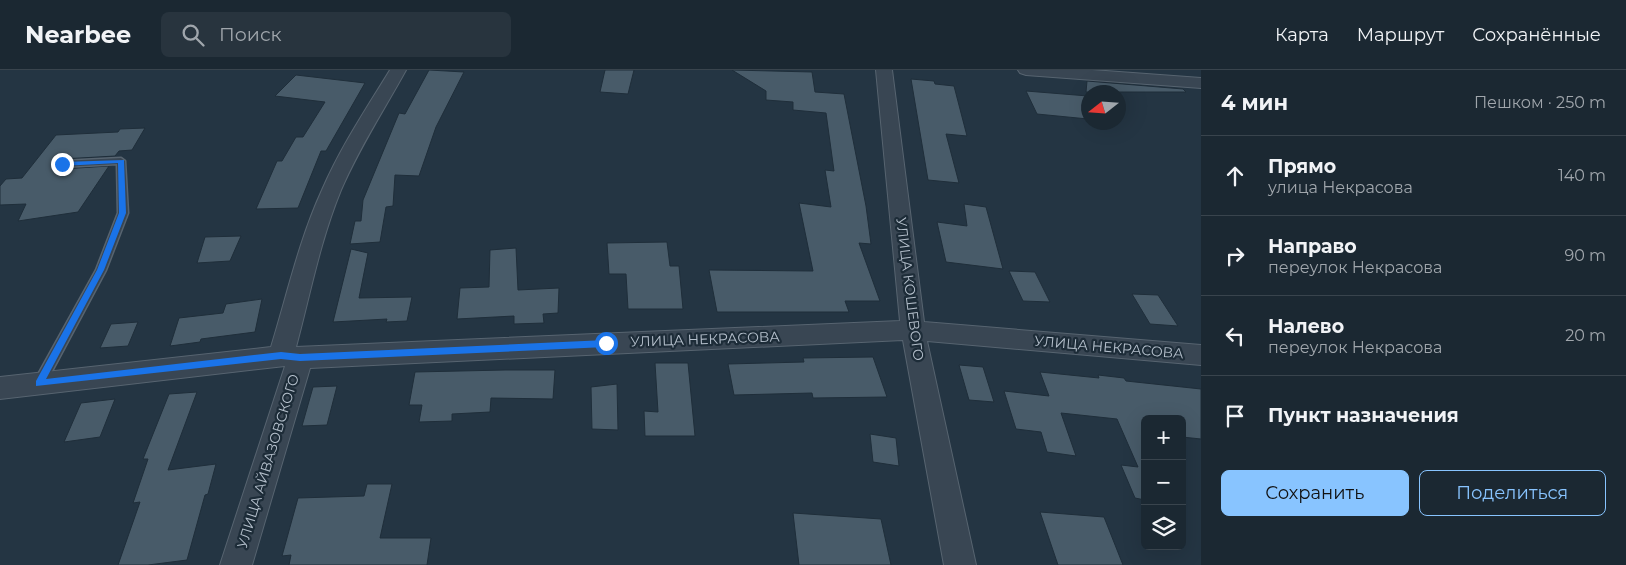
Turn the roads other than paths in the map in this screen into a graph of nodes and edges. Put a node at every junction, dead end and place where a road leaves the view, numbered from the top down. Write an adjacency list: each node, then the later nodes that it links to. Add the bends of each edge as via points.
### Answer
1 (398, 70): 8 (street, УЛИЦА АЙВАЗОВСКОГО, via 342,168 318,226)
2 (884, 70): 6 (street, УЛИЦА КОШЕВОГО)
3 (1027, 70): 4 (street)
4 (1201, 83)
5 (62, 164): 9 (lane, via 121,161 122,213 100,270)
6 (913, 330): 7 (street, УЛИЦА НЕКРАСОВА); 8 (street, УЛИЦА НЕКРАСОВА); 12 (street, УЛИЦА КОШЕВОГО)
7 (1201, 355)
8 (290, 357): 9 (street, УЛИЦА НЕКРАСОВА); 11 (street, УЛИЦА АЙВАЗОВСКОГО)
9 (39, 384): 10 (street, УЛИЦА НЕКРАСОВА)
10 (0, 388)
11 (236, 565)
12 (960, 565)

